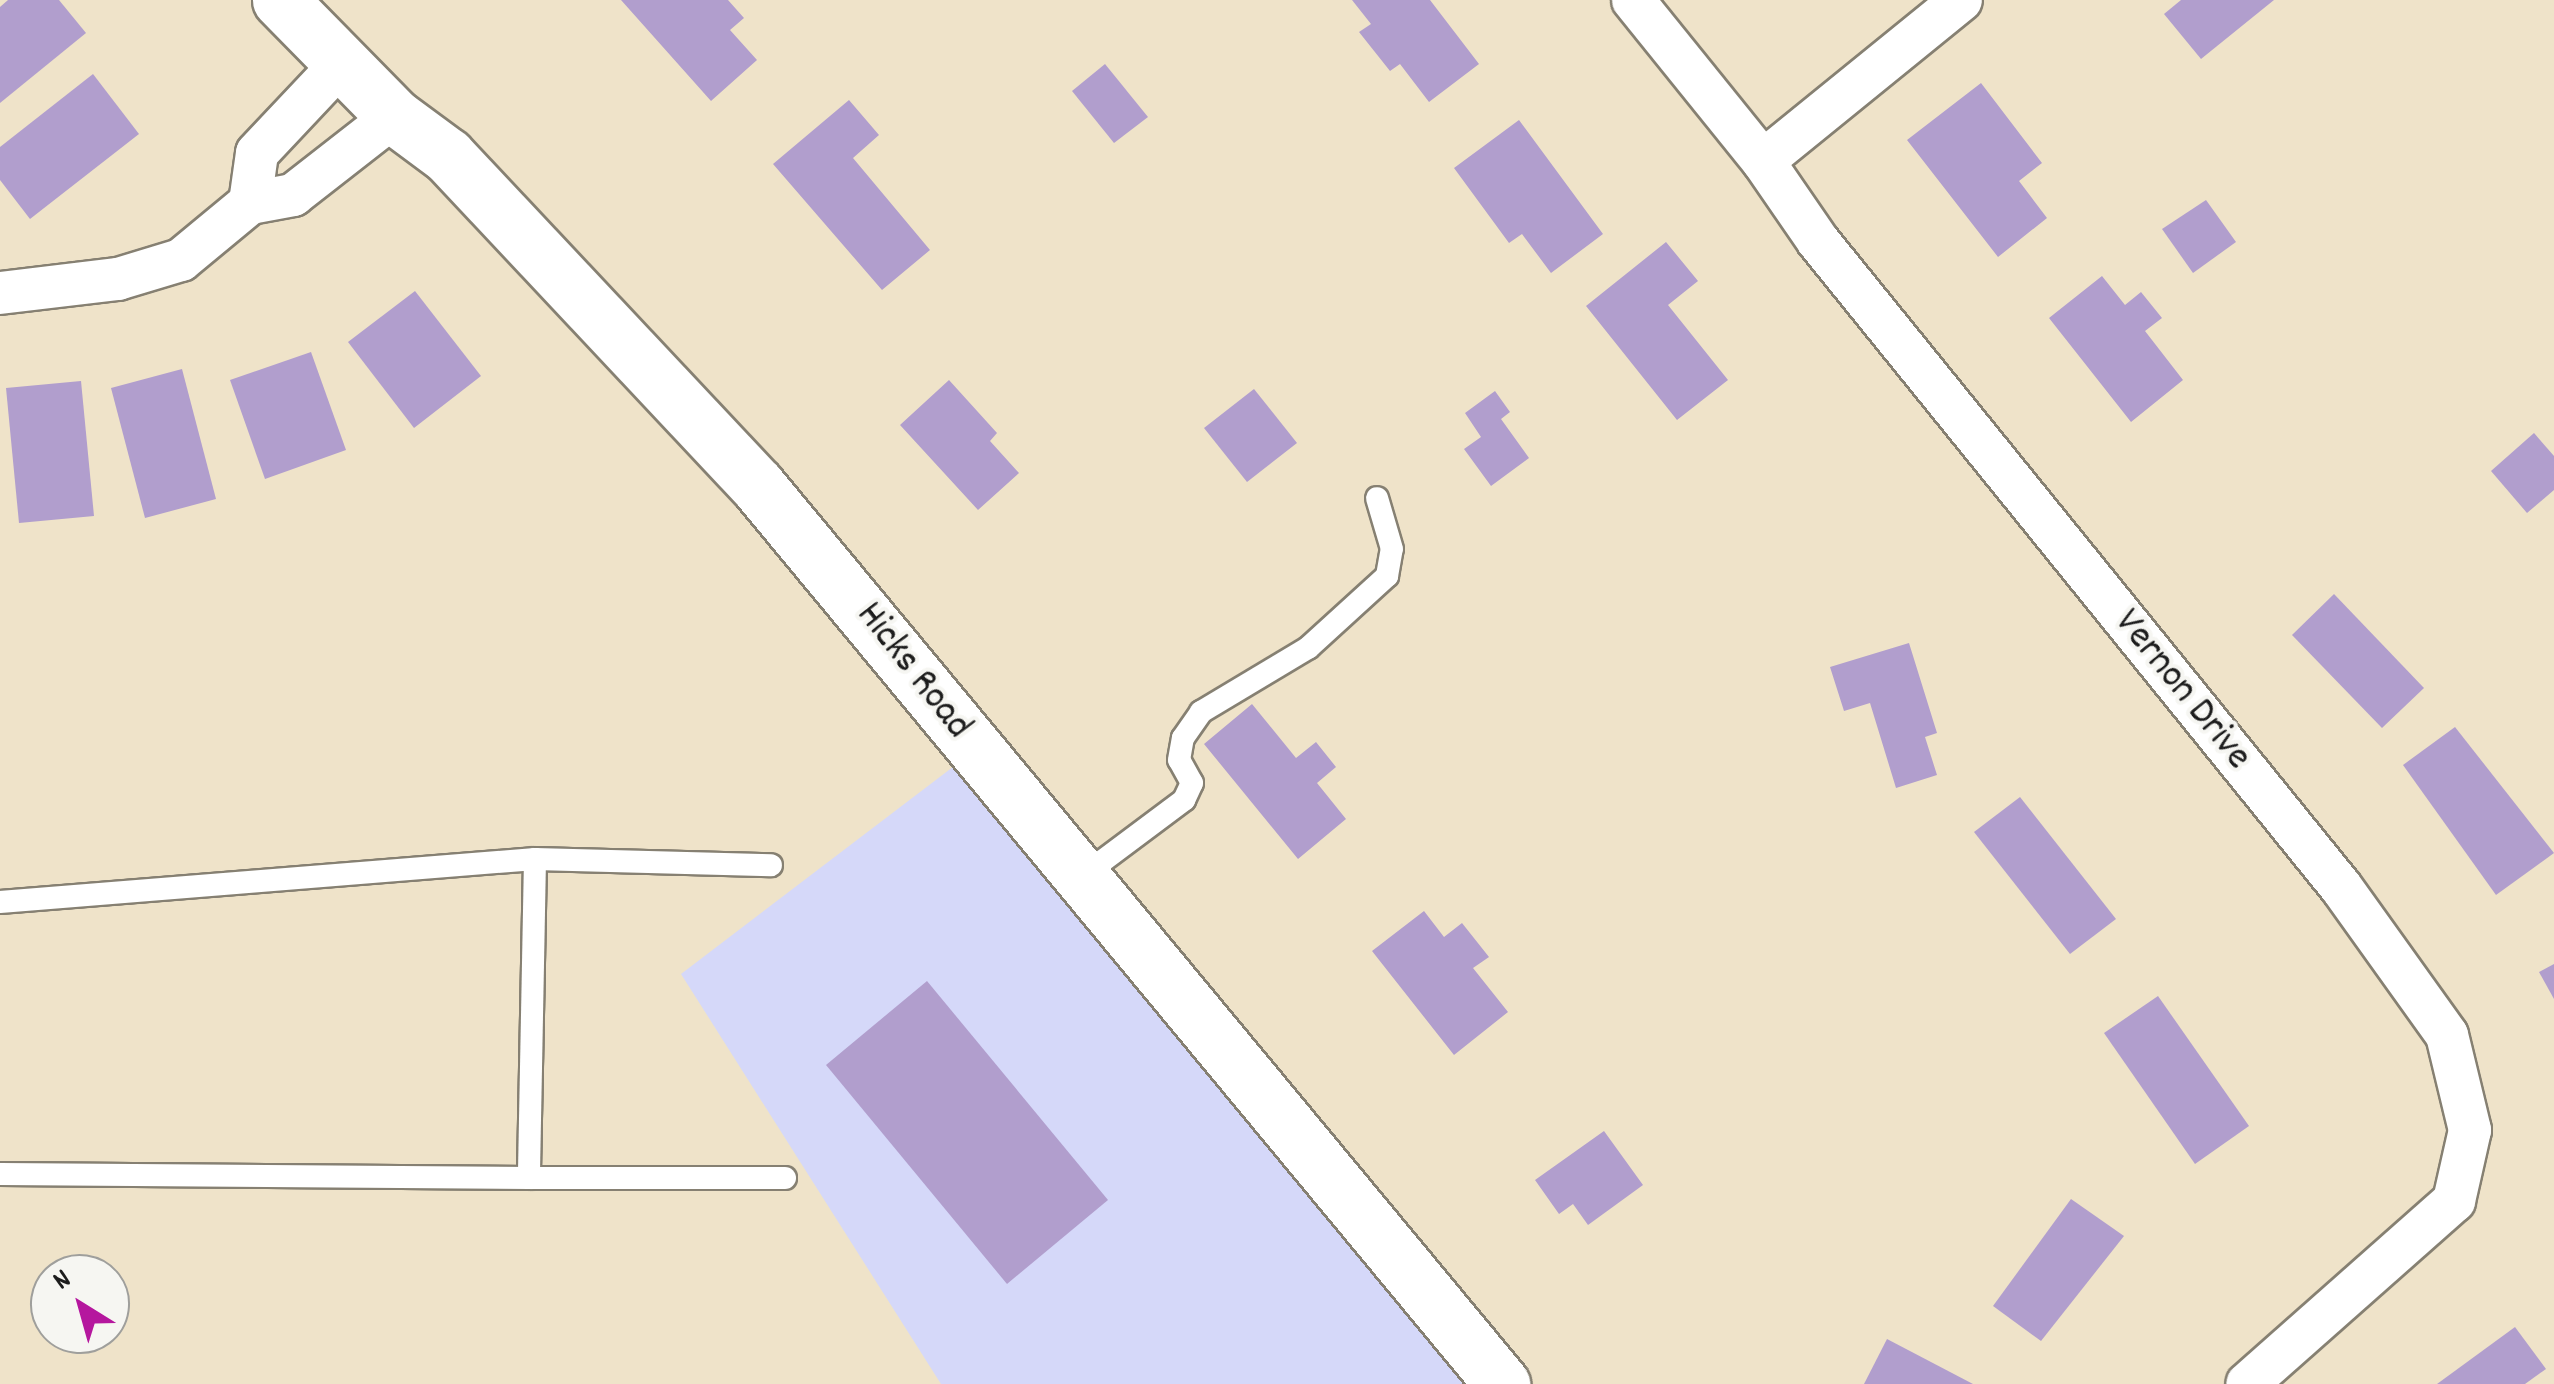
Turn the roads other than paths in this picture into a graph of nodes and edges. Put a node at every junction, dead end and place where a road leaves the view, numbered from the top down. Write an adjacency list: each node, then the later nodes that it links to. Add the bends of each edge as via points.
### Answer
1 (280, 0): 4 (street, Hicks Road)
2 (1632, 0): 6 (street, Vernon Drive)
3 (1961, 0): 6 (street)
4 (340, 65): 5 (street, Hicks Road); 7 (street, via 256,153)
5 (394, 116): 7 (street, via 293,194); 12 (street, Hicks Road, via 448,156 757,484)
6 (1764, 161): 18 (street, Vernon Drive, via 1818,241 2340,887 2447,1035 2470,1130 2454,1201)
7 (250, 202): 8 (street, via 182,260 118,279)
8 (0, 294)
9 (1377, 498): 12 (lane, via 1392,549 1386,576 1308,648 1201,712 1183,738 1179,760 1192,782 1184,800)
10 (535, 859): 11 (lane); 13 (lane); 15 (lane)
11 (771, 865)
12 (1079, 879): 17 (street, Hicks Road)
13 (0, 902)
14 (0, 1174): 15 (lane)
15 (529, 1178): 16 (lane)
16 (785, 1178)
17 (1493, 1382)
18 (2247, 1384)

